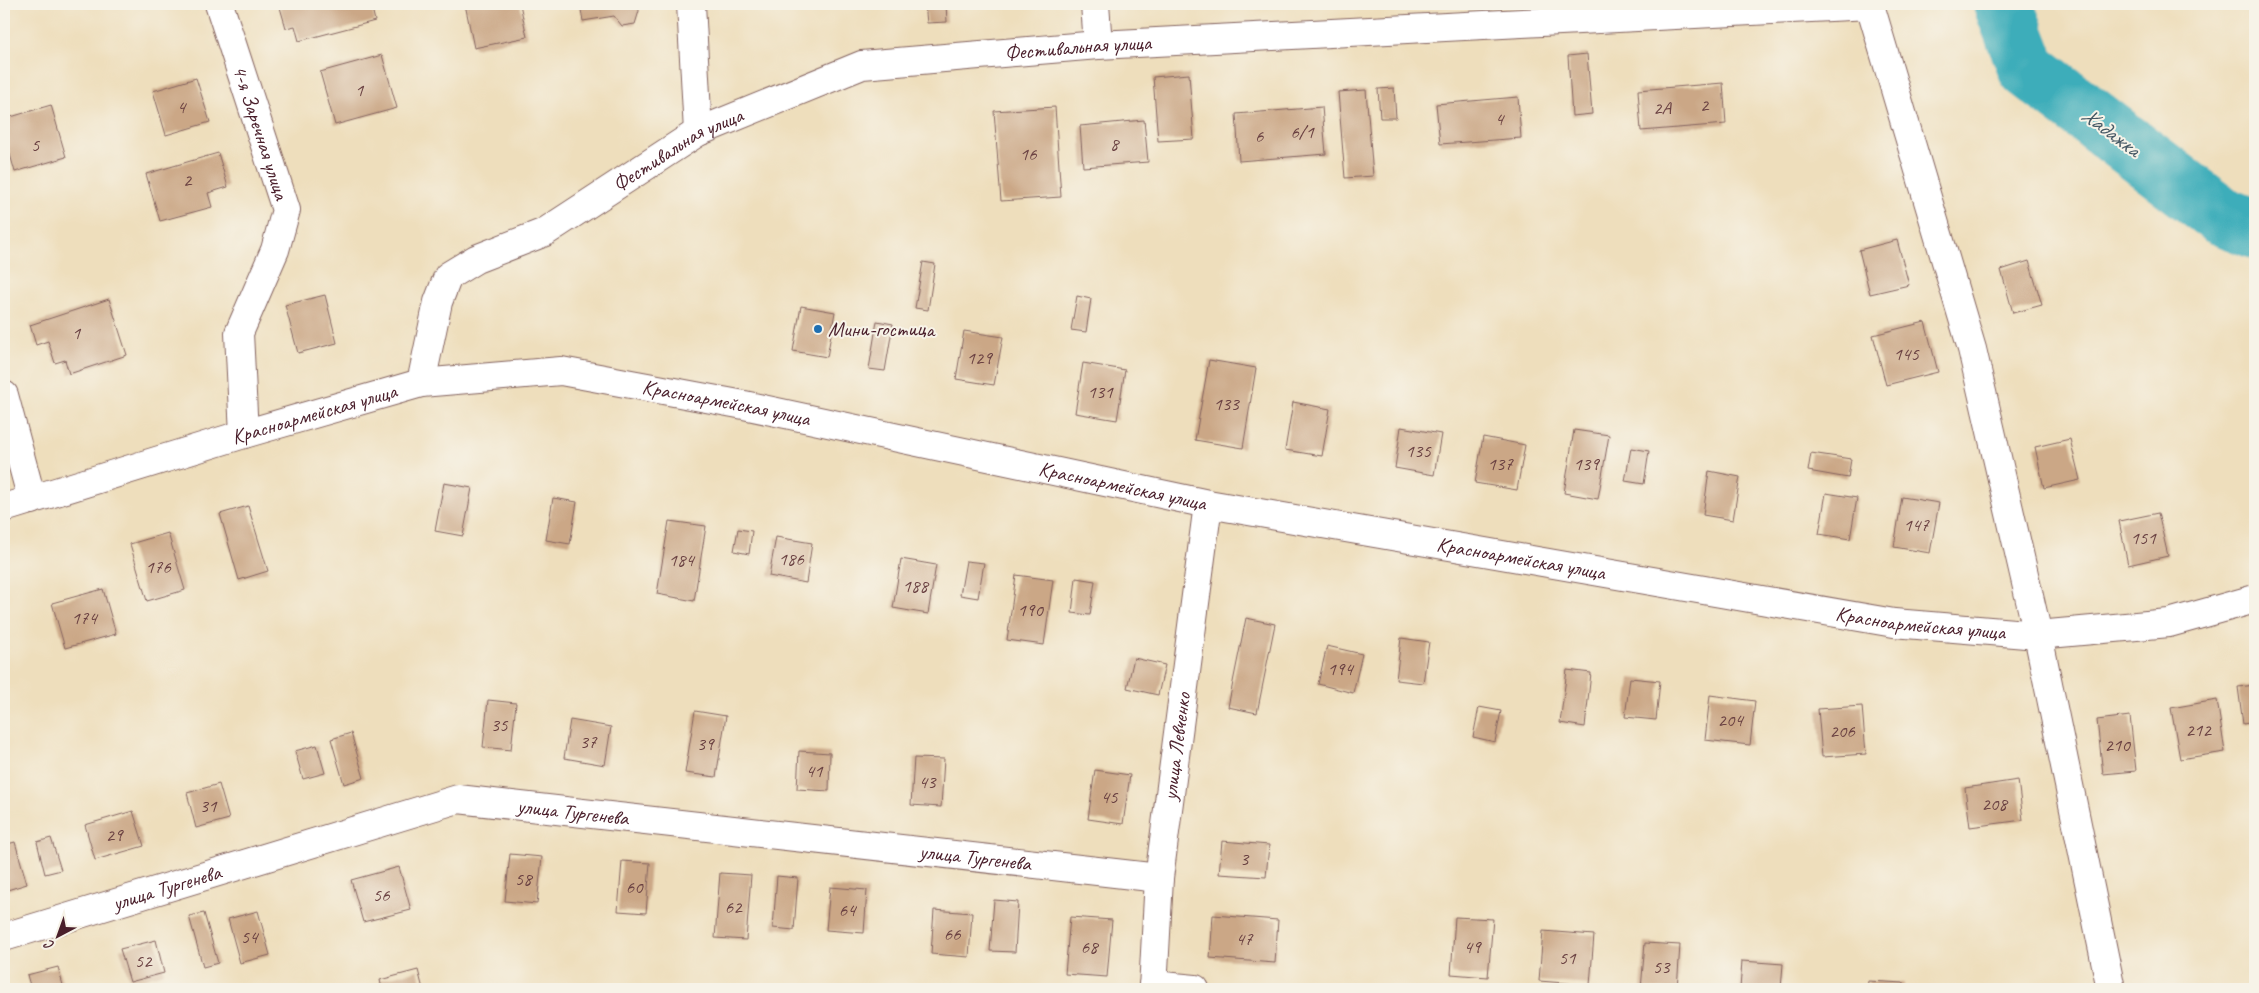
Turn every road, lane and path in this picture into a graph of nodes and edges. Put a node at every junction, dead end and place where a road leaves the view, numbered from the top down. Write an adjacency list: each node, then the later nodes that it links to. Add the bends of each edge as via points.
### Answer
1 (219, 4): 10 (street, 4-я Заречная улица, via 286,210 275,250 239,333)
2 (692, 4): 7 (street)
3 (1095, 4): 6 (street)
4 (1870, 5): 5 (street, Фестивальная улица); 15 (street, via 1972,349)
5 (1459, 15): 6 (street, Фестивальная улица)
6 (1098, 45): 7 (street, Фестивальная улица, via 862,65)
7 (698, 132): 8 (street, Фестивальная улица, via 545,232 476,259 448,276 438,302)
8 (421, 383): 10 (street, Красноармейская улица); 12 (street, Красноармейская улица, via 561,371 744,405)
9 (4, 395): 11 (street)
10 (244, 434): 11 (street, Красноармейская улица)
11 (32, 500): 13 (street, Красноармейская улица)
12 (1208, 504): 15 (street, Красноармейская улица, via 1894,623); 16 (street, улица Левченко)
13 (4, 508)
14 (2255, 599): 15 (street, Красноармейская улица, via 2169,623)
15 (2038, 635): 20 (street)
16 (1159, 878): 17 (street, улица Тургенева, via 458,799); 18 (street, улица Левченко)
17 (4, 937)
18 (1153, 987): 19 (street)
19 (1195, 989)
20 (2111, 989)

